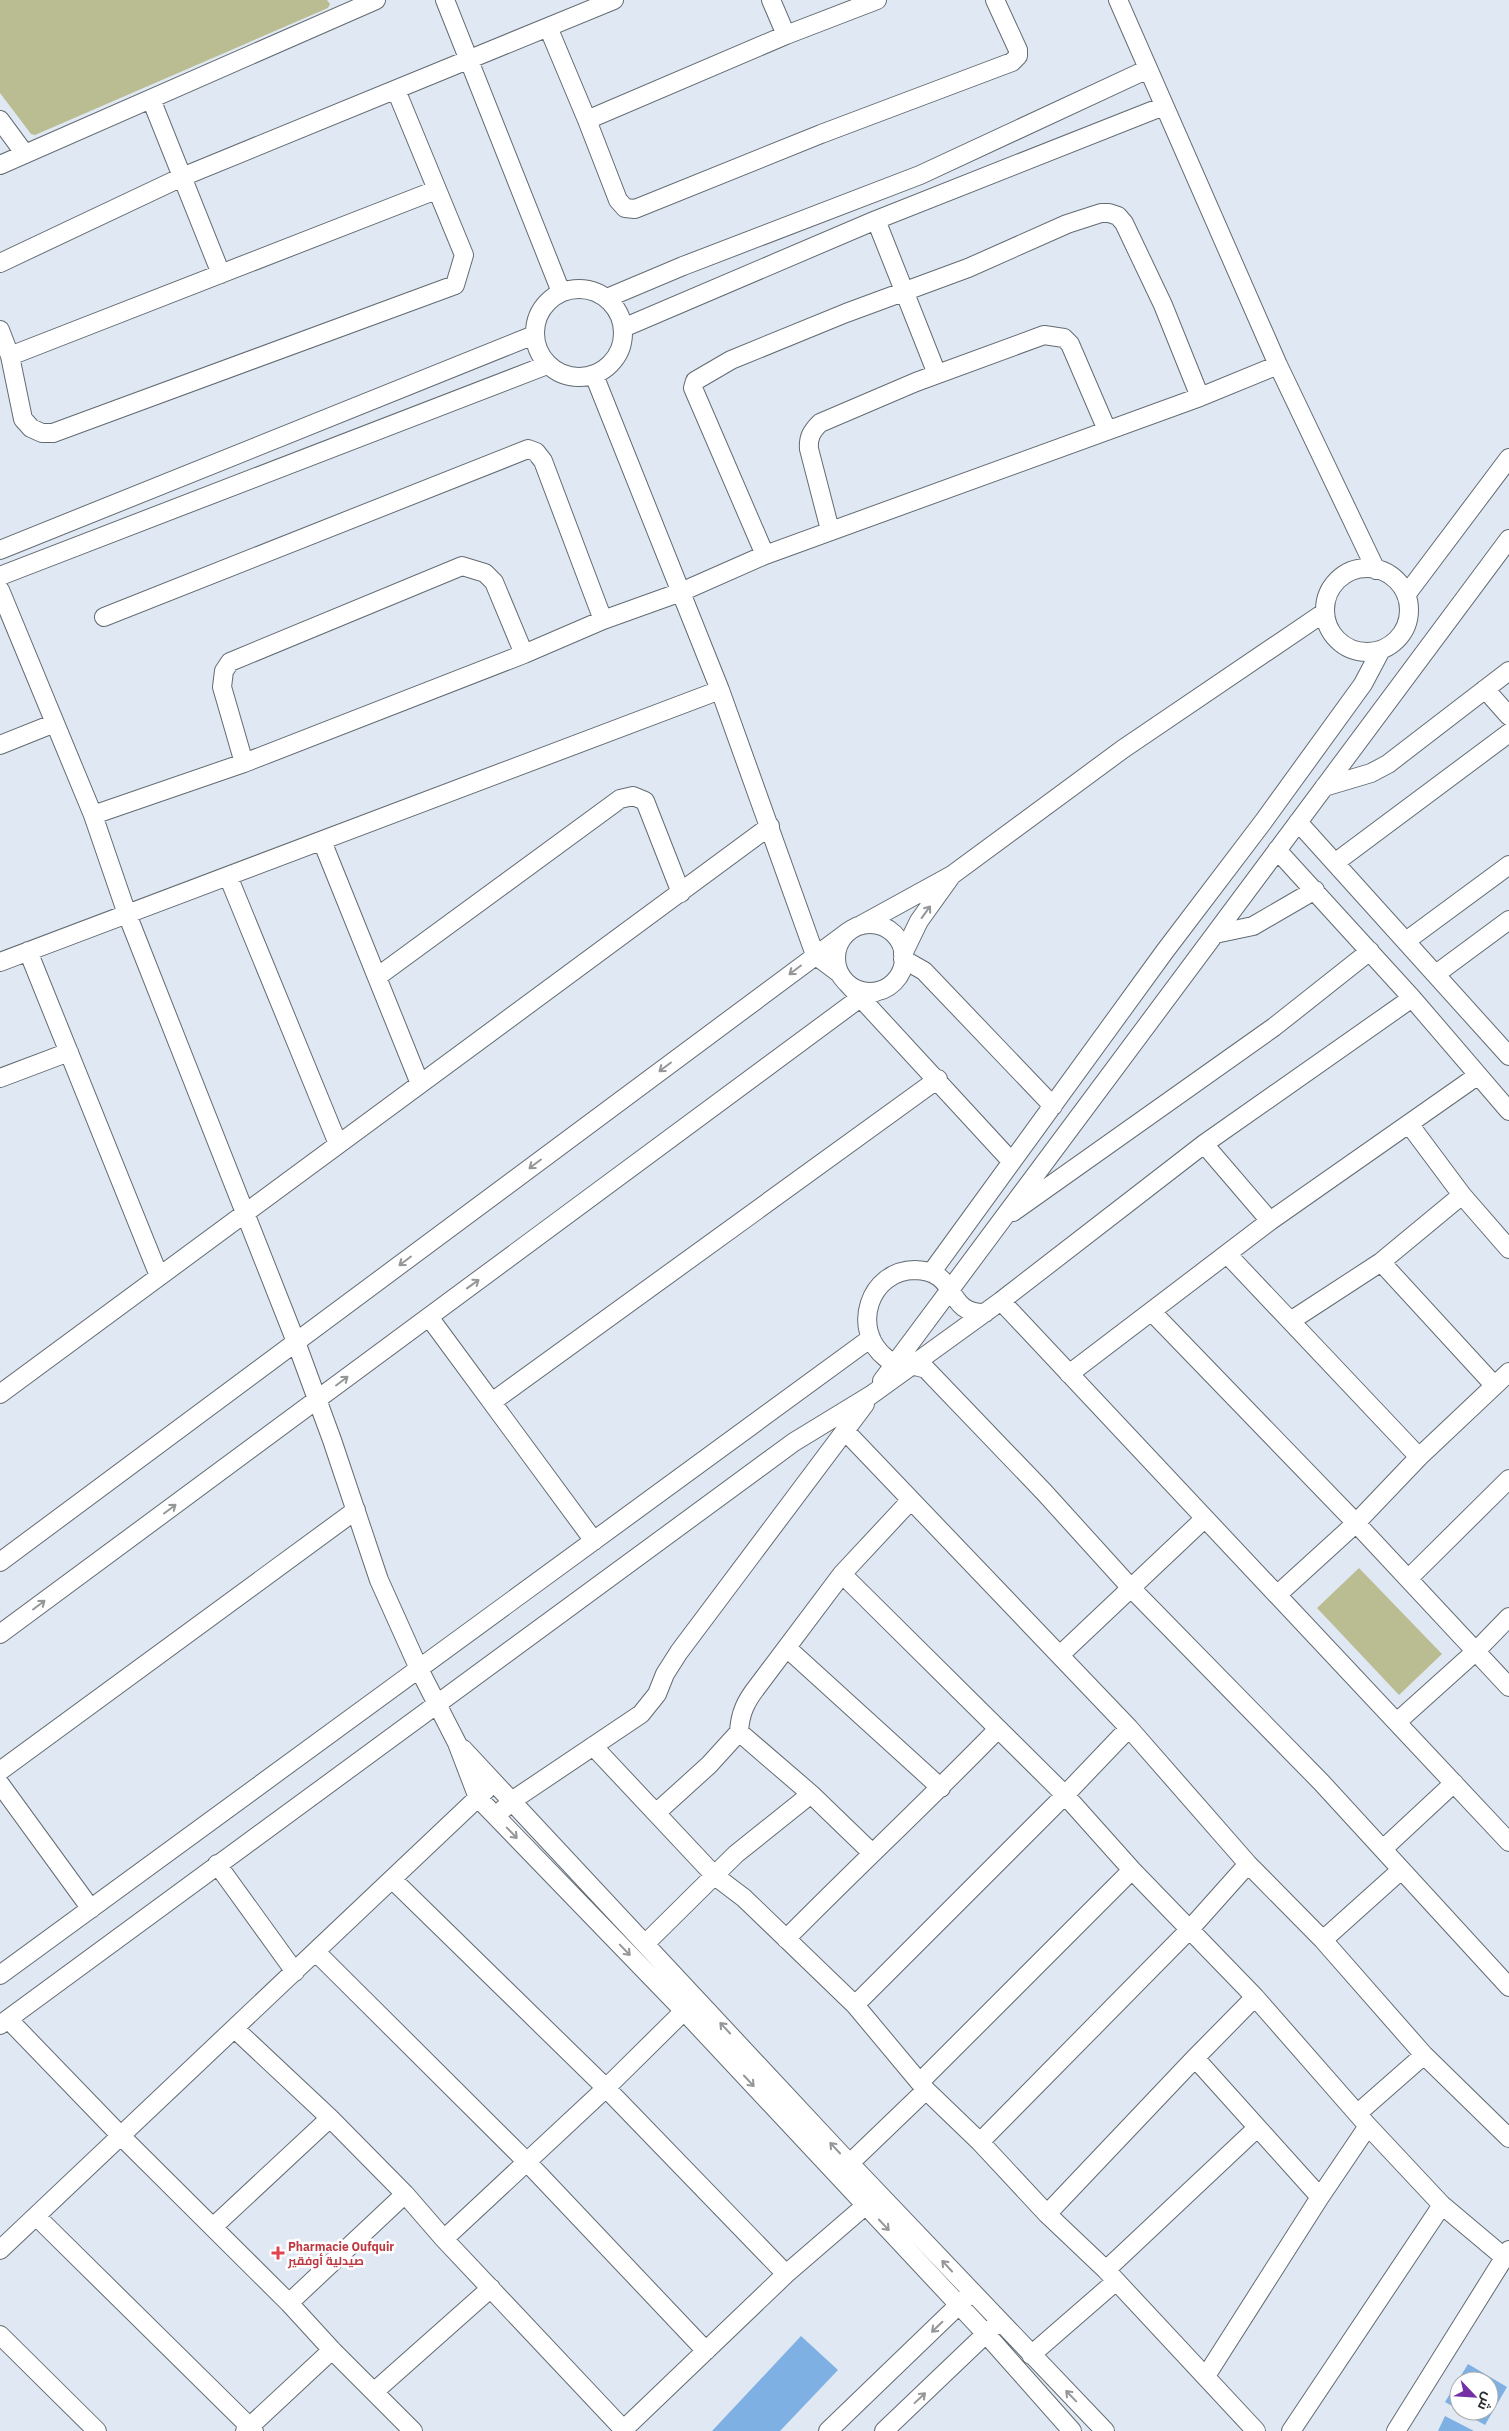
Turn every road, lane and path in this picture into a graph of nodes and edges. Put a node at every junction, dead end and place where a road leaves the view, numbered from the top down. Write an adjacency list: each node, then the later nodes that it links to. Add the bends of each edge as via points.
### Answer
1 (376, 0): 8 (street)
2 (445, 0): 11 (street)
3 (614, 0): 9 (street)
4 (771, 0): 10 (street)
5 (877, 0): 10 (street)
6 (995, 0): 17 (street, via 1018,50 1018,56 1012,62 635,209 625,208 618,200)
7 (1118, 0): 12 (street)
8 (348, 5): 14 (street)
9 (548, 27): 11 (street); 17 (street)
10 (786, 35): 17 (street)
11 (468, 58): 13 (street); 25 (street)
12 (1148, 69): 15 (street); 27 (street, via 920,176)
13 (396, 90): 20 (street); 21 (street)
14 (152, 99): 18 (street); 20 (street)
15 (1164, 106): 22 (street); 33 (street)
16 (0, 120): 18 (street)
17 (587, 120)
18 (25, 154): 19 (street)
19 (0, 165)
20 (182, 177): 23 (street); 24 (street)
21 (436, 190): 24 (street); 31 (street, via 464,255 455,285 53,433 31,428 23,419)
22 (876, 220): 26 (street); 28 (street)
23 (0, 263)
24 (221, 274): 31 (street)
25 (561, 292): 27 (street, via 585,289); 30 (street, via 546,303 537,319)
26 (903, 292): 34 (street); 36 (street, via 968,268 1067,224 1100,213 1118,216 1162,306); 42 (street, via 731,360 695,381 694,388)
27 (607, 298): 28 (street, via 618,312)
28 (623, 328): 35 (street, via 617,356 607,368)
29 (0, 330): 31 (street)
30 (534, 335): 32 (street, via 538,352); 41 (street)
31 (10, 356)
32 (546, 365): 35 (street, via 561,374 578,378); 44 (street)
33 (1278, 365): 36 (street); 43 (street)
34 (936, 374): 37 (street, via 1044,335 1064,338 1070,344); 39 (street, via 820,423 813,430 808,440 809,449)
35 (594, 375): 46 (street)
36 (1200, 397): 37 (street)
37 (1107, 430): 39 (street)
38 (1509, 458): 47 (street)
39 (830, 530): 42 (street)
40 (1509, 539): 61 (street)
41 (0, 550)
42 (765, 555): 46 (street)
43 (1376, 570): 47 (street, via 1390,575); 48 (street, via 1365,568 1341,577 1326,599)
44 (0, 576)
45 (0, 590): 57 (street)
46 (681, 592): 50 (street); 55 (street)
47 (1406, 595): 51 (street, via 1409,608 1402,633)
48 (1325, 612): 51 (street, via 1327,625 1343,645 1355,651); 69 (street, via 1123,749)
49 (104, 617): 50 (street, via 528,449 536,452 543,461)
50 (603, 620): 52 (street)
51 (1381, 650): 95 (street, via 1363,684)
52 (524, 654): 60 (street); 60 (street, via 494,582 485,573 462,566 230,662 224,671 222,687)
53 (1509, 672): 54 (street)
54 (1486, 689): 56 (street); 61 (street, via 1388,764 1371,773)
55 (720, 690): 64 (street); 65 (street)
56 (1509, 716)
57 (55, 723): 59 (street); 62 (street)
58 (1509, 733): 67 (street)
59 (0, 745)
60 (244, 764): 62 (street)
61 (1324, 787): 63 (street)
62 (93, 815): 73 (street)
63 (1298, 822): 66 (street); 67 (street)
64 (770, 826): 72 (street); 80 (street)
65 (322, 841): 70 (street); 84 (street)
66 (1278, 850): 71 (street); 76 (street)
67 (1336, 862): 77 (street)
68 (1509, 865): 77 (street)
69 (952, 875): 75 (street); 81 (street, one-way to 69, via 919,921)
70 (228, 876): 73 (street); 98 (street)
71 (1315, 890): 76 (street, via 1253,926); 79 (street)
72 (681, 893): 84 (street, via 644,801 633,796 620,799); 94 (street)
73 (127, 914): 78 (street); 102 (street)
74 (1509, 920): 83 (street)
75 (854, 929): 80 (street); 81 (street, via 880,926 890,931 897,938); 85 (street, via 837,950 836,962)
76 (1214, 934): 104 (street)
77 (1406, 941): 83 (street)
78 (28, 951): 82 (street); 89 (street)
79 (1370, 951): 88 (street); 104 (street, via 1274,1027)
80 (815, 954): 85 (street); 117 (street, one-way to 117)
81 (903, 957): 86 (street, via 896,979); 95 (street, via 924,971)
82 (0, 962)
83 (1436, 974): 90 (street)
84 (377, 976): 94 (street)
85 (842, 978): 86 (street, via 861,990); 87 (street)
86 (878, 991): 87 (street)
87 (860, 998): 93 (street); 114 (street, one-way to 87)
88 (1412, 998): 91 (street); 99 (street)
89 (69, 1052): 92 (street); 109 (street)
90 (1509, 1056)
91 (1477, 1076): 96 (street); 97 (street)
92 (0, 1078)
93 (938, 1079): 100 (street); 126 (street)
94 (420, 1084): 98 (street)
95 (1053, 1106): 100 (street)
96 (1509, 1111)
97 (1409, 1124): 101 (street); 103 (street)
98 (338, 1144): 102 (street)
99 (1204, 1144): 103 (street); 111 (street)
100 (1012, 1161): 108 (street)
101 (1462, 1195): 105 (street); 107 (street)
102 (246, 1211): 109 (street); 117 (street)
103 (1270, 1221): 106 (street)
104 (1001, 1222): 110 (street)
105 (1509, 1249)
106 (1227, 1254): 112 (street); 115 (street)
107 (1381, 1262): 115 (street); 122 (street)
108 (931, 1273): 110 (street); 116 (street, via 901,1272 876,1290 866,1319)
109 (159, 1276): 123 (street)
110 (951, 1288): 113 (street, via 954,1298 967,1311); 118 (street)
111 (1001, 1301): 113 (street); 121 (street)
112 (1152, 1312): 121 (street); 133 (street)
113 (985, 1313): 119 (street)
114 (429, 1317): 125 (street, one-way to 114); 126 (street)
115 (1292, 1320): 128 (street)
116 (871, 1338): 118 (street, via 876,1348); 134 (street)
117 (296, 1342): 125 (street); 135 (street)
118 (895, 1363): 119 (street); 124 (street)
119 (914, 1364): 124 (street); 138 (street, via 926,1369)
120 (1509, 1372): 122 (street)
121 (1069, 1374): 132 (street)
122 (1494, 1385): 128 (street)
123 (0, 1394)
124 (871, 1395): 147 (street, via 794,1442); 153 (street, via 680,1652 651,1704)
125 (317, 1399): 131 (street); 141 (street, one-way to 125)
126 (492, 1402): 134 (street)
127 (849, 1435): 130 (street)
128 (1419, 1457): 133 (street)
129 (1509, 1479): 137 (street)
130 (911, 1500): 136 (street); 144 (street)
131 (356, 1510): 145 (street, via 379,1580); 154 (street)
132 (1204, 1519): 138 (street); 139 (street)
133 (1356, 1523): 137 (street); 139 (street)
134 (594, 1541): 145 (street)
135 (0, 1562)
136 (842, 1574): 142 (street); 150 (street)
137 (1408, 1579): 143 (street)
138 (1131, 1588): 144 (street); 166 (street)
139 (1277, 1595): 148 (street)
140 (1509, 1617): 143 (street)
141 (0, 1634)
142 (788, 1648): 151 (street, via 746,1701); 158 (street)
143 (1476, 1651): 146 (street); 148 (street)
144 (1060, 1655): 149 (street)
145 (419, 1669): 147 (street); 174 (street)
146 (1509, 1687)
147 (436, 1704): 152 (street); 168 (street)
148 (1396, 1722): 156 (street)
149 (1129, 1728): 160 (street); 169 (street)
150 (998, 1729): 158 (street); 160 (street)
151 (739, 1732): 159 (street); 163 (street, via 709,1765)
152 (457, 1743): 155 (street); 161 (street)
153 (593, 1746): 162 (street); 163 (street)
154 (0, 1771)
155 (496, 1782): 161 (street); 162 (street)
156 (1454, 1783): 165 (street); 166 (street)
157 (0, 1784): 174 (street)
158 (941, 1788): 167 (street)
159 (811, 1794): 167 (street); 172 (street, via 736,1854)
160 (1065, 1795): 170 (street); 184 (street)
161 (478, 1798): 164 (street); 173 (street)
162 (513, 1800): 164 (street); 178 (street)
163 (656, 1813): 172 (street)
164 (496, 1816): 185 (street, one-way to 185)
165 (1509, 1842)
166 (1383, 1849): 171 (street)
167 (871, 1852): 176 (street)
168 (217, 1864): 180 (street); 186 (street)
169 (1248, 1864): 175 (street); 177 (street)
170 (1132, 1870): 175 (street); 190 (street)
171 (1401, 1870): 177 (street); 182 (street)
172 (715, 1876): 176 (street, via 744,1898); 178 (street)
173 (392, 1879): 179 (street); 191 (street)
174 (91, 1909): 181 (street)
175 (1190, 1929): 183 (street); 197 (street)
176 (786, 1939): 184 (street)
177 (1323, 1940): 188 (street)
178 (646, 1943): 199 (street, one-way to 178)
179 (316, 1952): 180 (street); 198 (street)
180 (295, 1972): 187 (street)
181 (0, 1976)
182 (1509, 1987)
183 (1255, 1998): 189 (street); 193 (street)
184 (855, 2005): 190 (street)
185 (684, 2011): 191 (street); 203 (street, one-way to 203)
186 (4, 2022): 195 (street)
187 (235, 2028): 192 (street); 195 (street)
188 (1424, 2055): 193 (street); 196 (street)
189 (1195, 2058): 194 (street); 204 (street)
190 (923, 2086): 197 (street); 199 (street)
191 (606, 2088): 198 (street); 210 (street)
192 (330, 2118): 200 (street); 206 (street)
193 (1363, 2120): 201 (street); 202 (street)
194 (1257, 2128): 201 (street); 211 (street)
195 (121, 2136): 205 (street); 206 (street)
196 (1509, 2138)
197 (980, 2142): 204 (street)
198 (528, 2162): 207 (street); 220 (street)
199 (850, 2163): 213 (street, one-way to 199)
200 (405, 2194): 207 (street); 214 (street)
201 (1320, 2196): 222 (street)
202 (1442, 2205): 209 (street); 233 (street)
203 (866, 2206): 210 (street); 215 (street, one-way to 215)
204 (1047, 2214): 211 (street)
205 (36, 2216): 208 (street); 224 (street)
206 (213, 2227): 214 (street)
207 (444, 2239): 212 (street)
208 (0, 2250)
209 (1507, 2253): 234 (street)
210 (786, 2274): 220 (street)
211 (1111, 2276): 221 (street); 222 (street)
212 (491, 2288): 223 (street); 225 (street)
213 (972, 2292): 215 (street); 216 (street)
214 (289, 2303): 219 (street)
215 (960, 2305): 217 (street); 228 (street, one-way to 228)
216 (999, 2321): 217 (street); 221 (street)
217 (987, 2334): 229 (street, one-way to 217); 230 (street)
218 (0, 2335): 226 (street)
219 (332, 2350): 223 (street); 224 (street)
220 (706, 2351): 225 (street)
221 (1031, 2355): 231 (street, one-way to 221)
222 (1206, 2376): 232 (street)
223 (375, 2391): 227 (street)
224 (250, 2430)
225 (623, 2430)
226 (97, 2431)
227 (413, 2431)
228 (828, 2431)
229 (884, 2431)
230 (1072, 2431)
231 (1105, 2431)
232 (1256, 2431)
233 (1290, 2431)
234 (1396, 2431)

